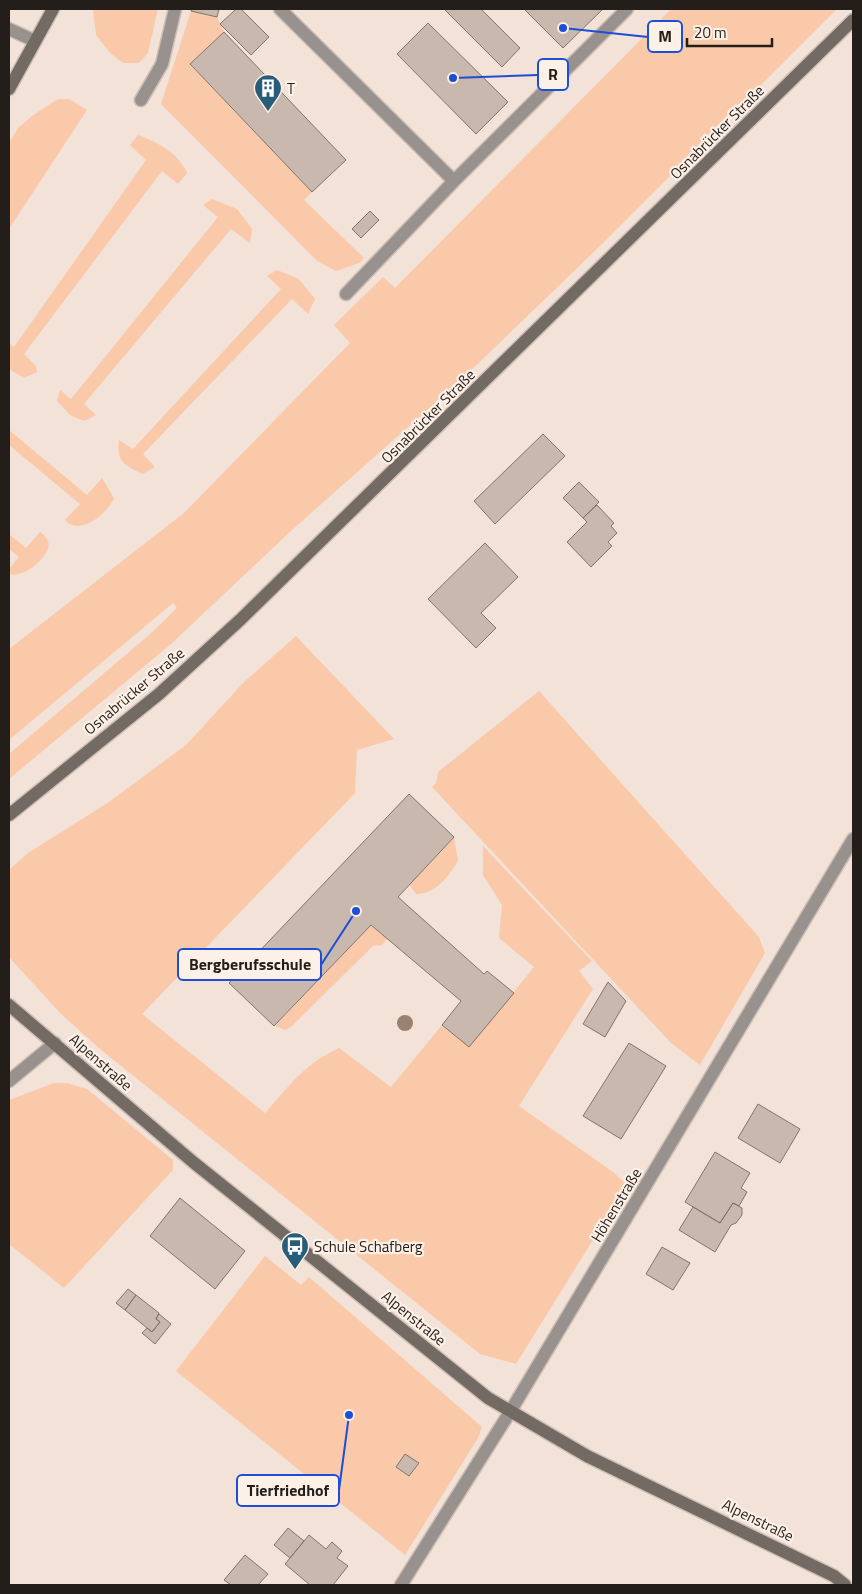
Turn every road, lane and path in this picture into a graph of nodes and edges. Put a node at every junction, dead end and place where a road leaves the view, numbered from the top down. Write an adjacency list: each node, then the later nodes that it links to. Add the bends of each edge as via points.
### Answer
1 (53, 9): 7 (main road)
2 (175, 9): 9 (street, via 162,64)
3 (280, 9): 10 (street)
4 (627, 9): 10 (street)
5 (853, 20): 12 (main road, Osnabrücker Straße, via 254,607 159,694)
6 (9, 28): 7 (street)
7 (35, 41): 8 (main road)
8 (9, 89)
9 (141, 100)
10 (454, 181): 11 (street)
11 (346, 294)
12 (9, 815)
13 (853, 839): 17 (street, Höhenstraße)
14 (9, 1005): 15 (main road, Alpenstraße)
15 (55, 1043): 16 (street); 17 (main road, Alpenstraße, via 193,1162 488,1398)
16 (9, 1081)
17 (510, 1412): 18 (street, Höhenstraße); 19 (main road, Alpenstraße, via 588,1456 749,1533 834,1576)
18 (401, 1585)
19 (845, 1585)

